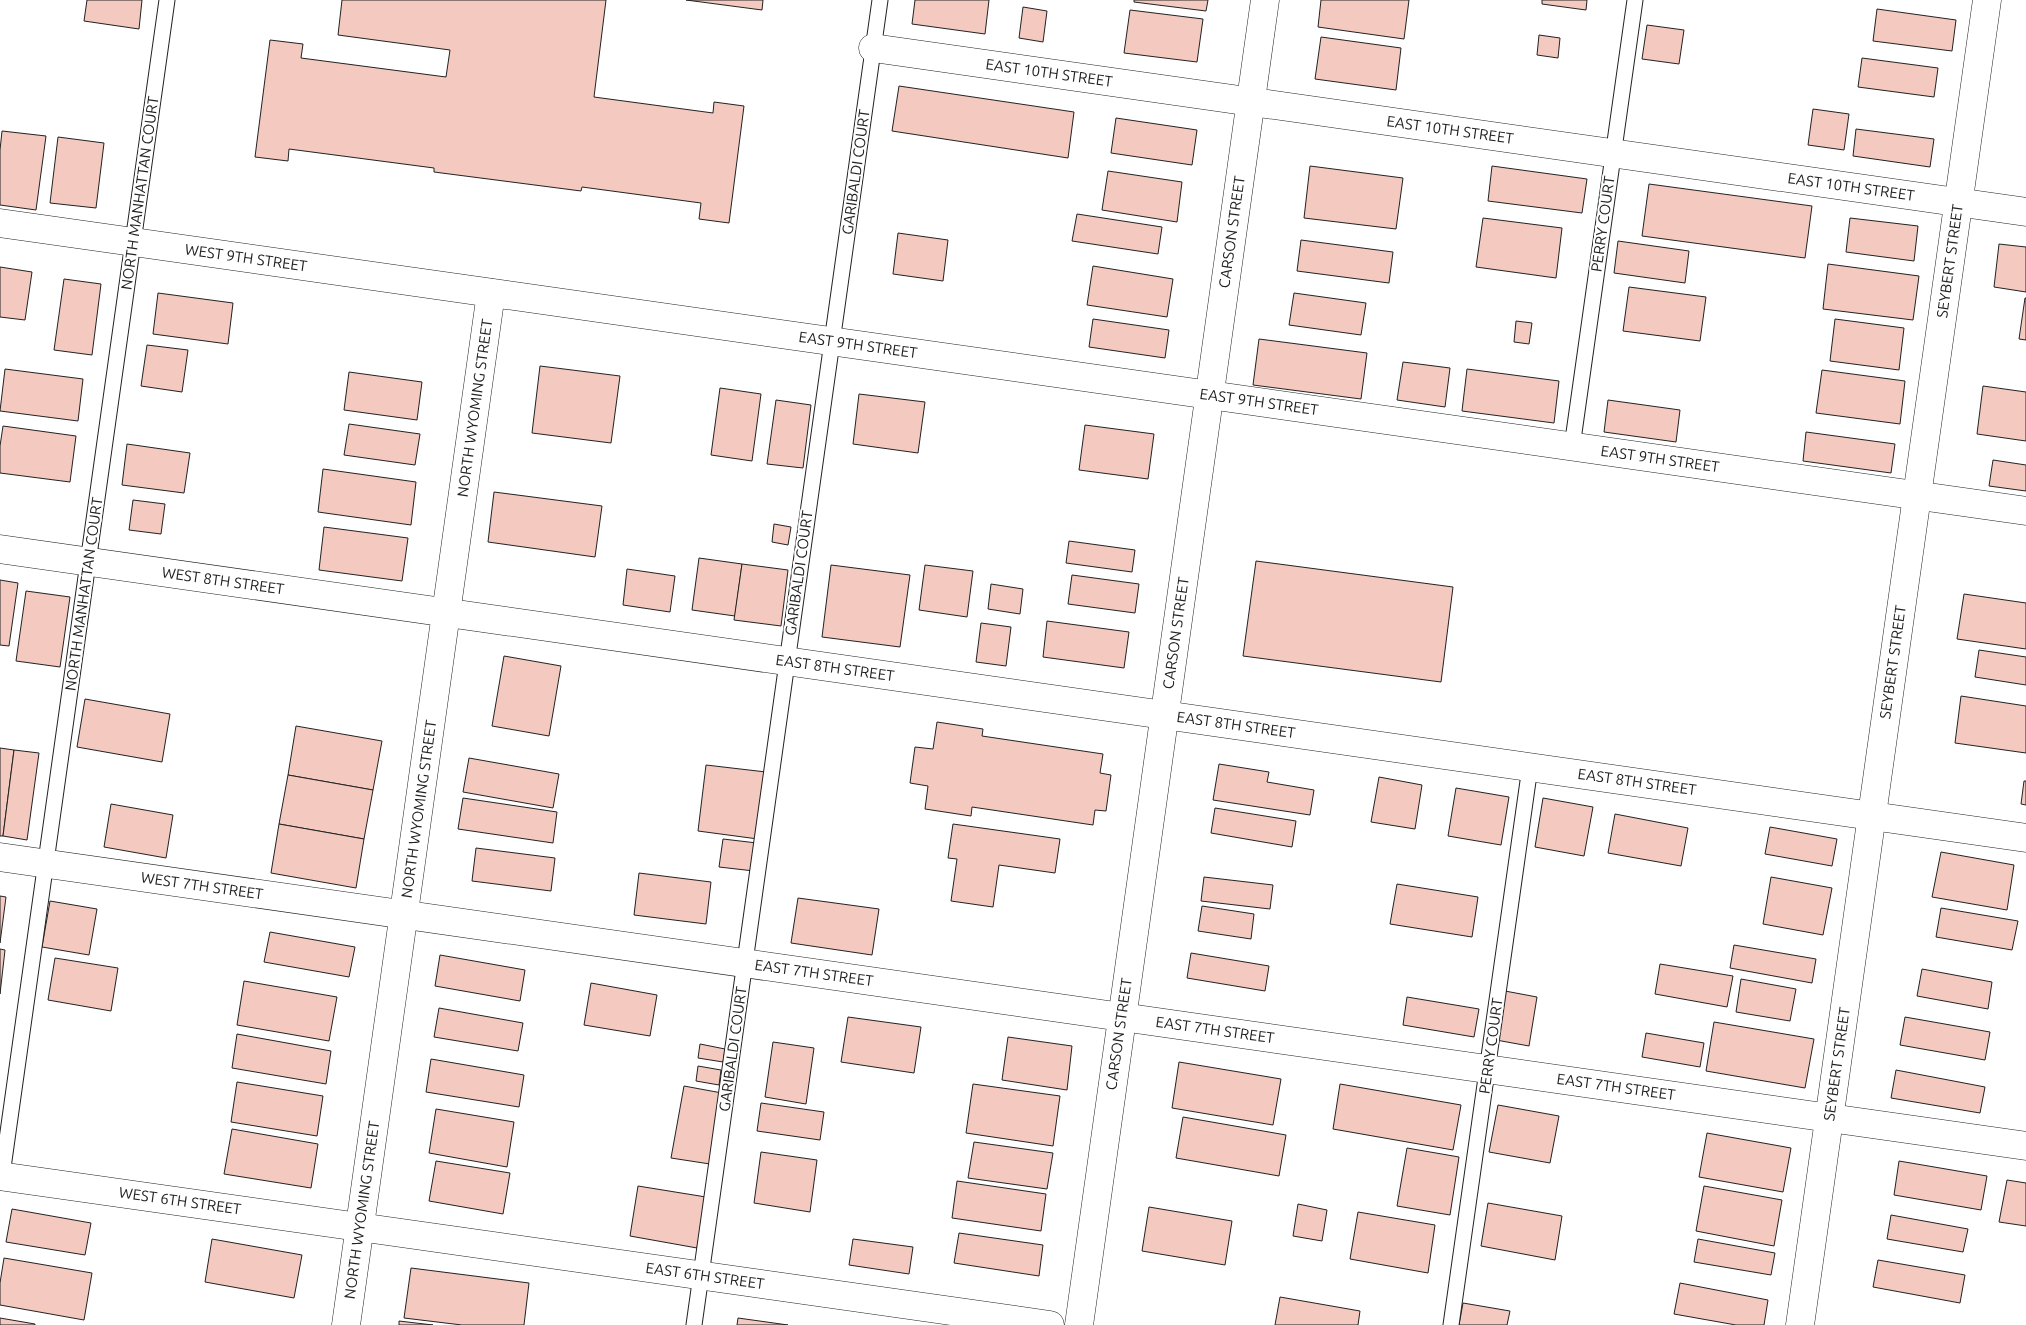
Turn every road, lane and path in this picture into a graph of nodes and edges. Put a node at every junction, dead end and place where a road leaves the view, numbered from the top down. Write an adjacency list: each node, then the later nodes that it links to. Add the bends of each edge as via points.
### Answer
1 (167, 0): 12 (lane, NORTH MANHATTAN COURT)
2 (880, 0): 6 (lane, GARIBALDI COURT)
3 (1265, 0): 7 (street, CARSON STREET)
4 (1634, 0): 8 (lane, PERRY COURT)
5 (1987, 0): 9 (street, SEYBERT STREET)
6 (873, 48): 7 (street, EAST 10TH STREET); 14 (lane, GARIBALDI COURT)
7 (1251, 102): 8 (street, EAST 10TH STREET); 15 (street, CARSON STREET)
8 (1613, 153): 9 (street, EAST 10TH STREET); 16 (lane, PERRY COURT)
9 (1958, 203): 10 (street, EAST 10TH STREET); 17 (street, SEYBERT STREET)
10 (2026, 212)
11 (0, 224): 12 (street, WEST 9TH STREET)
12 (133, 242): 13 (street, WEST 9TH STREET); 20 (lane, NORTH MANHATTAN COURT)
13 (491, 293): 14 (street, EAST 9TH STREET); 21 (street, NORTH WYOMING STREET)
14 (832, 342): 15 (street, EAST 9TH STREET); 22 (lane, GARIBALDI COURT)
15 (1209, 395): 16 (street, EAST 9TH STREET); 23 (street, CARSON STREET)
16 (1572, 447): 17 (street, EAST 9TH STREET)
17 (1917, 496): 18 (street, EAST 9TH STREET); 25 (street, SEYBERT STREET)
18 (2026, 511)
19 (0, 549): 20 (street, WEST 8TH STREET)
20 (88, 562): 21 (street, WEST 8TH STREET); 28 (lane, NORTH MANHATTAN COURT)
21 (446, 613): 22 (street, EAST 8TH STREET); 29 (street, NORTH WYOMING STREET)
22 (787, 662): 23 (street, EAST 8TH STREET); 30 (lane, GARIBALDI COURT)
23 (1164, 715): 24 (street, EAST 8TH STREET); 31 (street, CARSON STREET)
24 (1530, 767): 25 (street, EAST 8TH STREET); 32 (lane, PERRY COURT)
25 (1872, 816): 26 (street, EAST 8TH STREET); 33 (street, SEYBERT STREET)
26 (2026, 838)
27 (0, 857): 28 (street, WEST 7TH STREET)
28 (46, 864): 29 (street, WEST 7TH STREET); 35 (lane, NORTH MANHATTAN COURT)
29 (404, 915): 30 (street, EAST 7TH STREET); 36 (street, NORTH WYOMING STREET)
30 (745, 964): 31 (street, EAST 7TH STREET); 37 (lane, GARIBALDI COURT)
31 (1122, 1017): 32 (street, EAST 7TH STREET); 41 (street, CARSON STREET)
32 (1487, 1069): 33 (street, EAST 7TH STREET); 42 (lane, PERRY COURT)
33 (1829, 1118): 34 (street, EAST 7TH STREET); 43 (street, SEYBERT STREET)
34 (2026, 1146)
35 (1, 1180): 36 (street, WEST 6TH STREET)
36 (360, 1227): 37 (street, EAST 6TH STREET); 38 (street, NORTH WYOMING STREET)
37 (701, 1276): 39 (lane, GARIBALDI COURT); 40 (street, EAST 6TH STREET)
38 (346, 1325)
39 (694, 1325)
40 (1050, 1325)
41 (1079, 1325)
42 (1451, 1325)
43 (1800, 1325)

